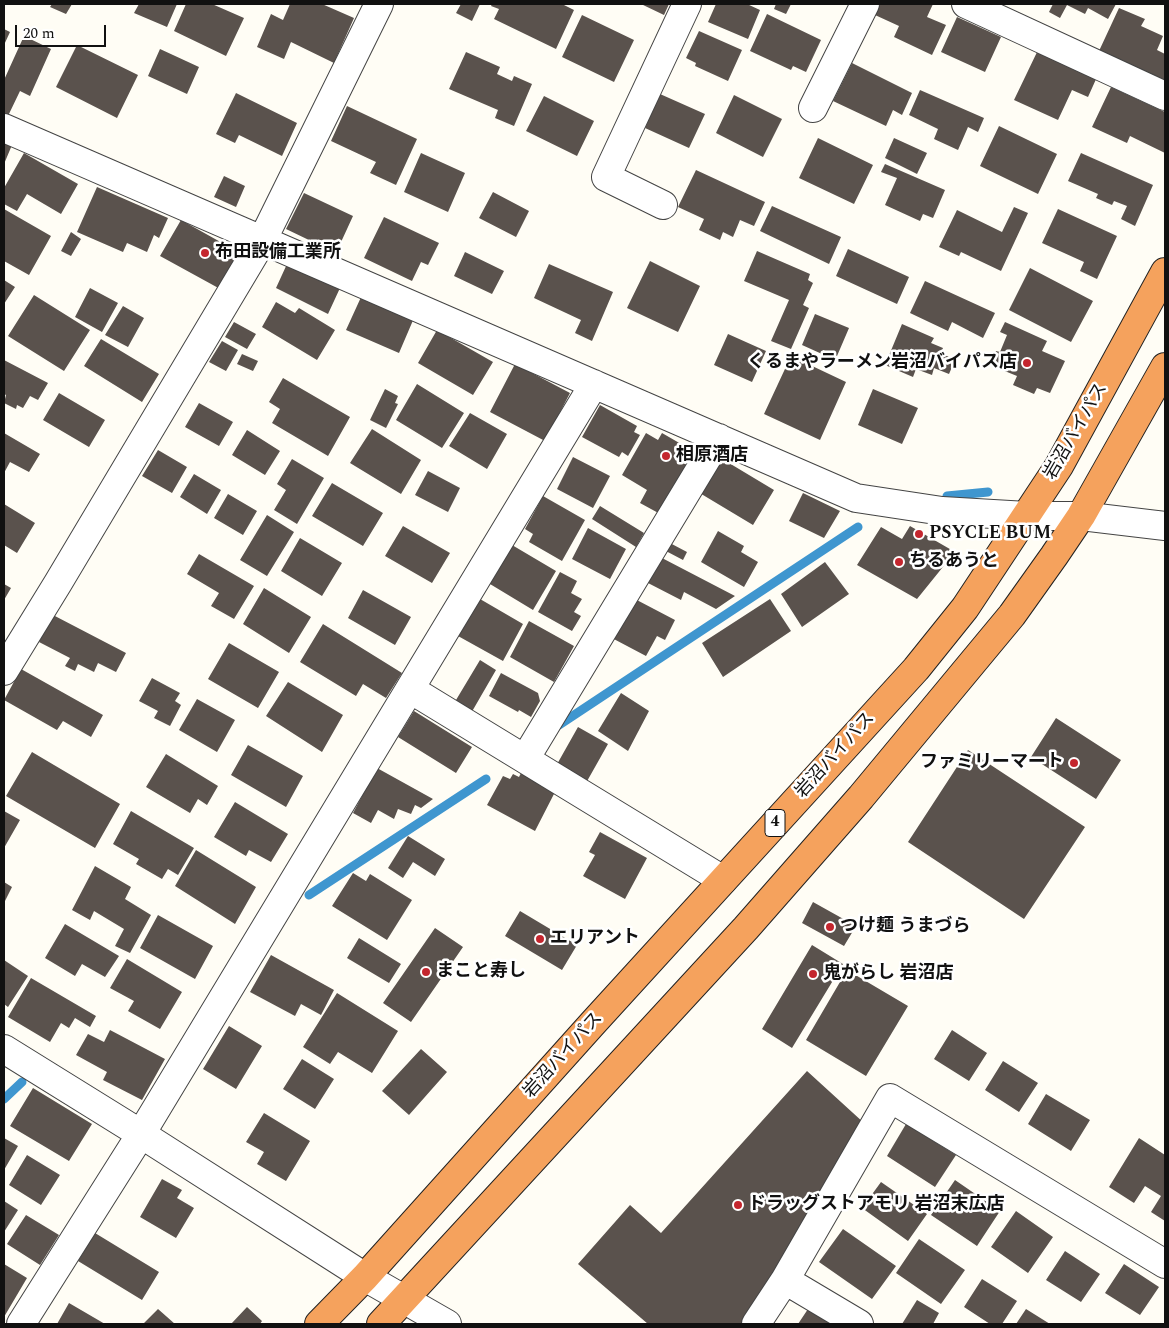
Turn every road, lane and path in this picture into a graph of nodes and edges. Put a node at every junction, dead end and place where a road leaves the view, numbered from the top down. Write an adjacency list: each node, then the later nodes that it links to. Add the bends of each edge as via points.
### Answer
1 (380, 4): 9 (street)
2 (687, 4): 8 (street, via 606,177)
3 (864, 4): 6 (street)
4 (966, 4): 5 (street)
5 (1165, 96)
6 (813, 108)
7 (4, 128): 9 (street)
8 (663, 205)
9 (262, 241): 12 (street); 17 (street)
10 (1165, 272): 14 (highway, 岩沼バイパス / 4, via 1059,466)
11 (1165, 367): 15 (highway)
12 (594, 384): 13 (street); 18 (street)
13 (719, 438): 14 (street, via 856,498 942,511); 19 (street)
14 (1027, 516): 15 (street); 20 (highway, 岩沼バイパス / 4, via 965,608 916,669)
15 (1081, 516): 16 (street); 26 (highway, via 1012,615 861,797 746,928)
16 (1165, 526)
17 (4, 671)
18 (410, 689): 19 (street); 22 (street)
19 (525, 759): 20 (street)
20 (723, 880): 24 (highway, 岩沼バイパス / 4)
21 (4, 1049): 22 (street)
22 (141, 1134): 24 (street); 27 (street)
23 (1165, 1264): 25 (street, via 890,1098)
24 (365, 1277): 26 (street); 28 (highway, 岩沼バイパス / 4)
25 (785, 1280): 31 (street); 32 (street)
26 (404, 1299): 29 (highway); 30 (street)
27 (21, 1324)
28 (319, 1324)
29 (381, 1324)
30 (447, 1324)
31 (756, 1324)
32 (859, 1324)

